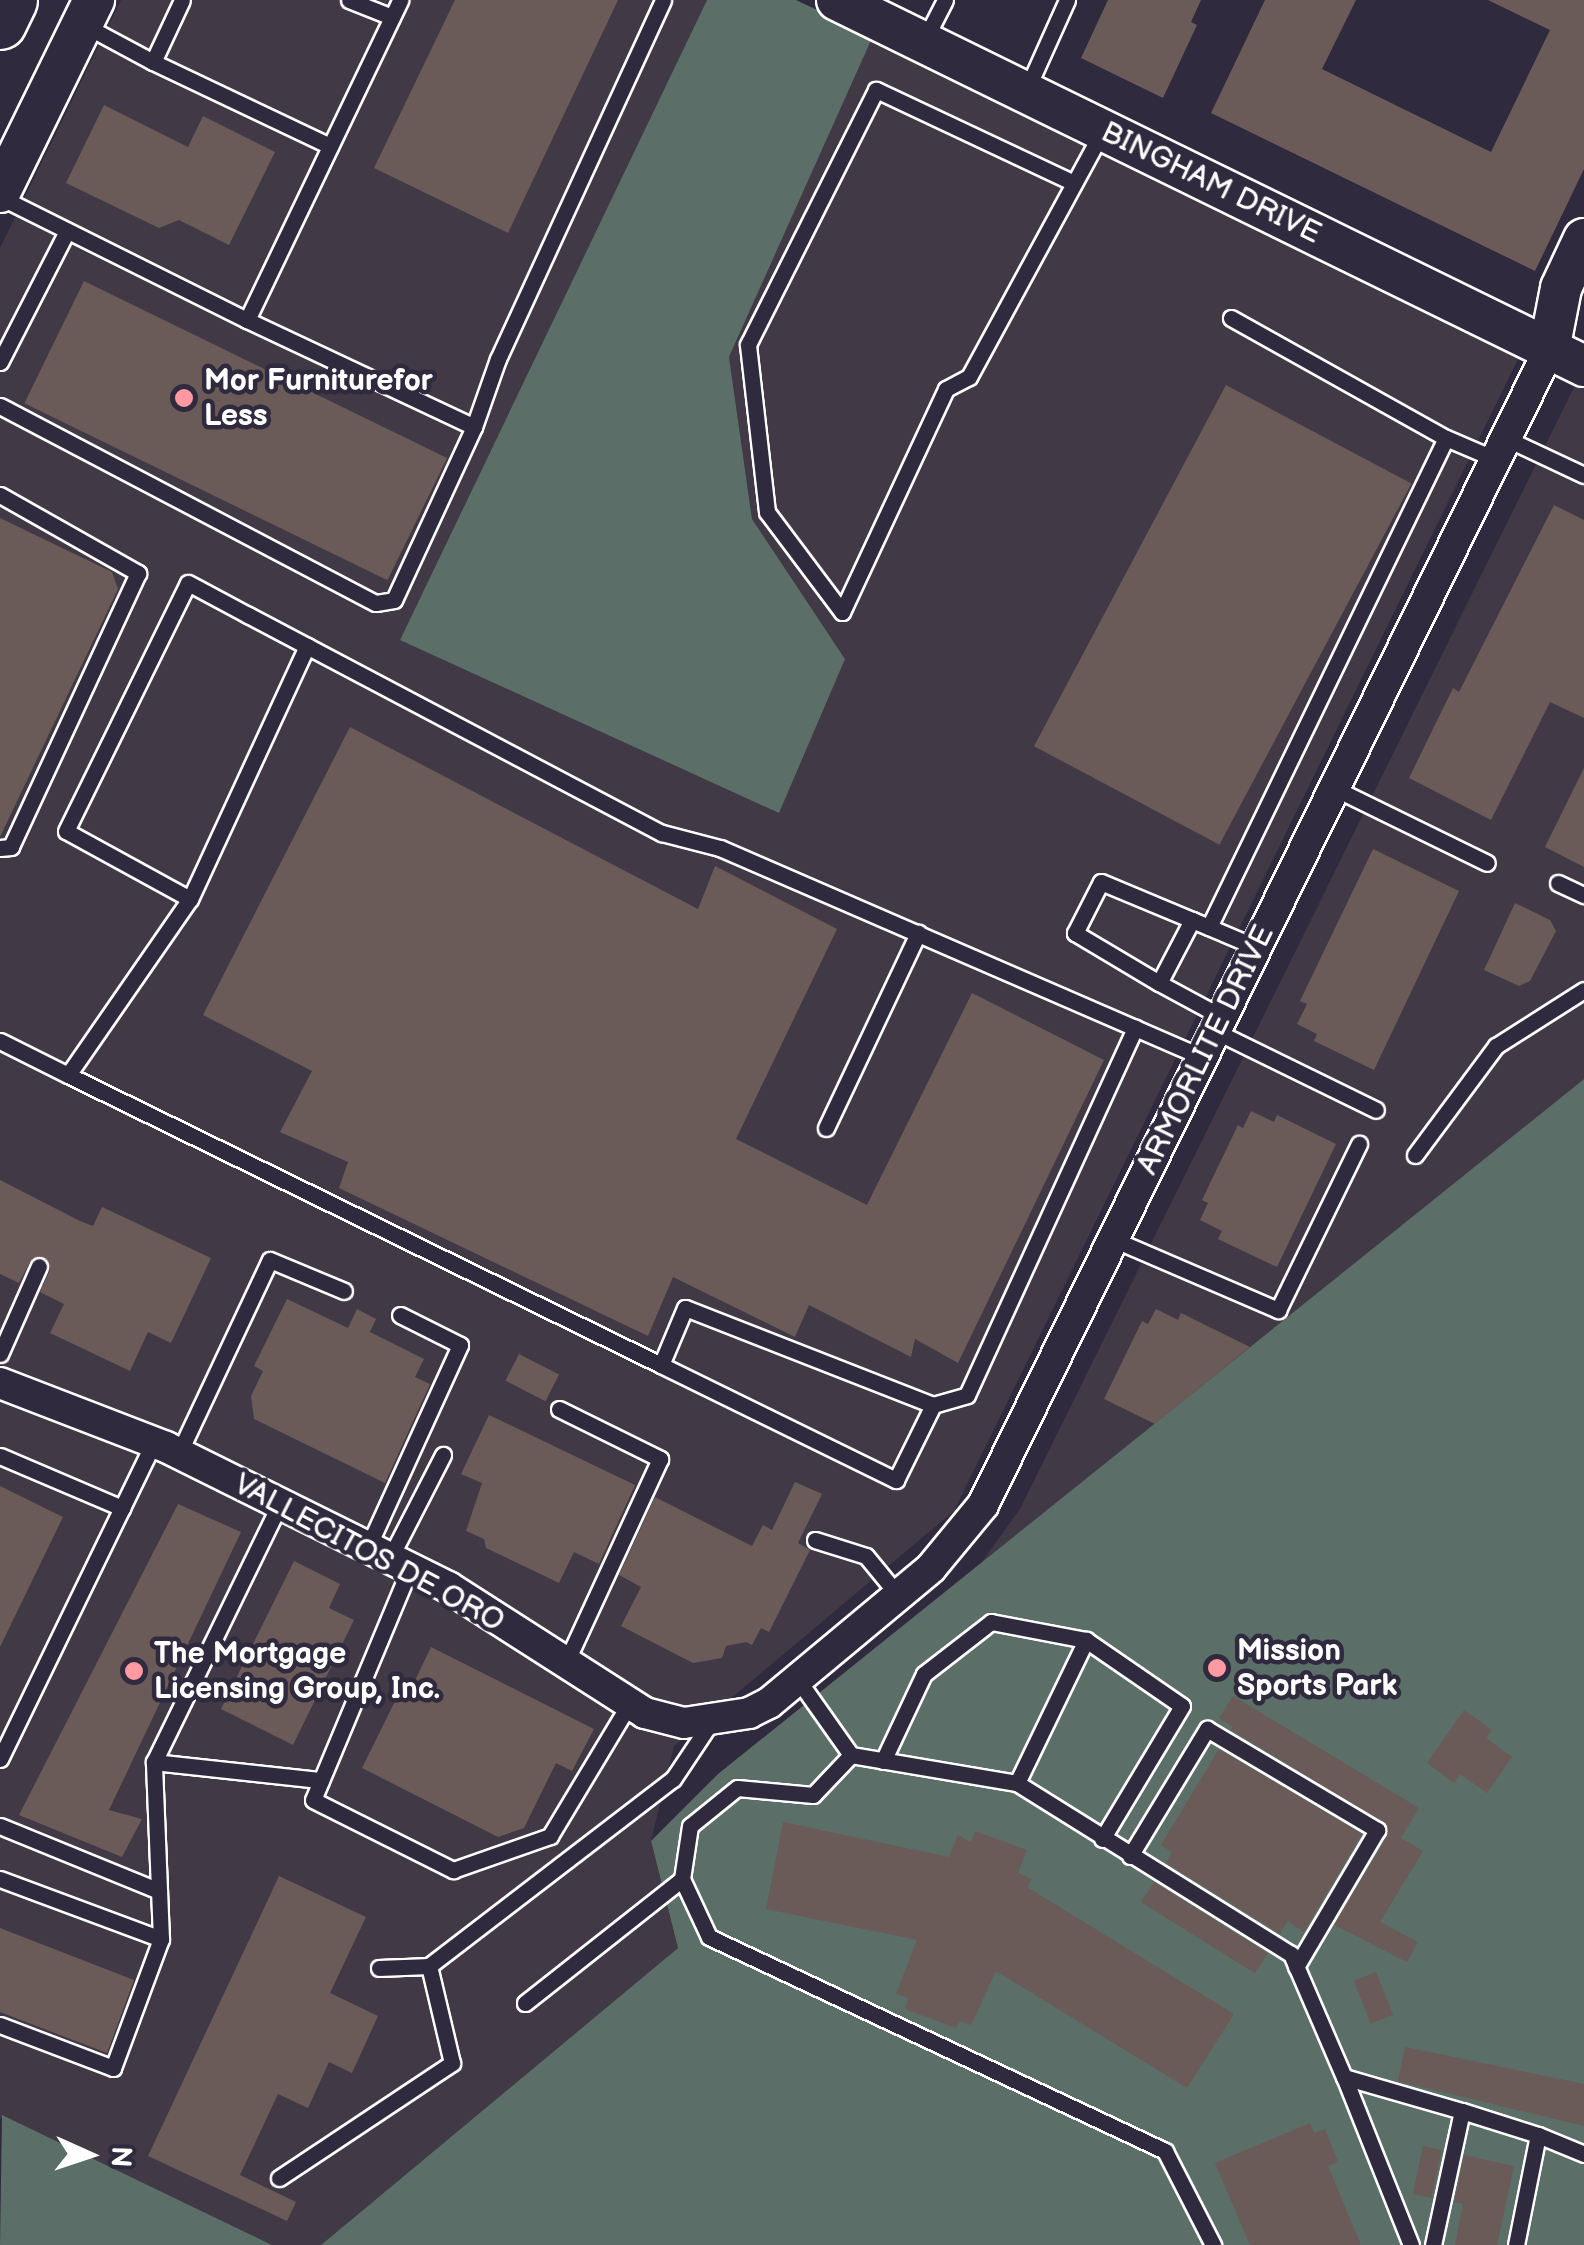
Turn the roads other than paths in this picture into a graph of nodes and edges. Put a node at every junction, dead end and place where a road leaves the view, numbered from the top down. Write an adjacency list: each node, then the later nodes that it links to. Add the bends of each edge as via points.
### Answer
1 (11, 0): 11 (highway)
2 (182, 0): 13 (lane)
3 (349, 0): 10 (lane)
4 (400, 0): 10 (lane)
5 (664, 0): 27 (lane, via 498,359)
6 (838, 0): 12 (street, BINGHAM DRIVE)
7 (945, 0): 12 (lane)
8 (1067, 0): 14 (lane)
9 (88, 12): 13 (lane); 18 (street)
10 (392, 17): 16 (lane)
11 (0, 23)
12 (924, 42): 14 (street, BINGHAM DRIVE)
13 (153, 62): 16 (lane)
14 (1025, 92): 15 (street, BINGHAM DRIVE)
15 (1102, 130): 17 (lane); 24 (street, BINGHAM DRIVE)
16 (330, 146): 23 (lane)
17 (1074, 183): 17 (lane, via 969,377 946,389 842,612 768,512 748,345 876,90)
18 (0, 195): 19 (lane)
19 (68, 231): 23 (lane); 25 (lane)
20 (1584, 238): 24 (street, ARMORLITE DRIVE, via 1561,288)
21 (1584, 300): 24 (street, ARMORLITE DRIVE)
22 (1231, 318): 28 (lane)
23 (247, 320): 27 (lane)
24 (1566, 358): 29 (street, ARMORLITE DRIVE)
25 (0, 362)
26 (0, 406): 27 (lane, via 376,603 394,600)
27 (474, 427)
28 (1446, 438): 29 (lane); 40 (lane)
29 (1500, 448): 30 (lane); 33 (street, ARMORLITE DRIVE)
30 (1584, 475)
31 (0, 495): 34 (lane, via 138,573 11,847)
32 (307, 646): 38 (lane); 38 (lane, via 188,584 66,831); 41 (lane, via 662,832 720,848)
33 (1334, 788): 35 (lane); 42 (street, ARMORLITE DRIVE)
34 (0, 848)
35 (1487, 863)
36 (1558, 882): 37 (lane)
37 (1584, 895)
38 (190, 899): 48 (lane)
39 (1192, 920): 40 (lane); 43 (lane); 43 (lane, via 1102,882 1092,899 1075,934)
40 (1209, 928): 42 (lane)
41 (918, 934): 45 (lane); 50 (lane)
42 (1256, 948): 46 (street, ARMORLITE DRIVE)
43 (1159, 983): 46 (lane)
44 (1584, 990): 52 (lane, via 1496,1046)
45 (1136, 1028): 46 (lane); 60 (lane, via 966,1395)
46 (1213, 1035): 49 (lane); 53 (street, ARMORLITE DRIVE)
47 (0, 1040): 48 (lane)
48 (68, 1075): 58 (lane)
49 (1376, 1110)
50 (826, 1128)
51 (1359, 1144): 53 (lane, via 1278,1310)
52 (1415, 1155)
53 (1113, 1239): 69 (street, ARMORLITE DRIVE, via 983,1506 931,1568)
54 (39, 1266): 57 (lane)
55 (344, 1290): 62 (lane, via 270,1260)
56 (400, 1316): 68 (lane, via 460,1345)
57 (0, 1354)
58 (661, 1366): 60 (lane, via 685,1308); 60 (lane, via 896,1480)
59 (0, 1383): 62 (street, VALLECITOS DE ORO)
60 (933, 1405)
61 (558, 1410): 71 (lane, via 660,1459)
62 (166, 1448): 65 (street, VALLECITOS DE ORO); 66 (lane)
63 (443, 1455): 68 (lane)
64 (0, 1456): 66 (lane)
65 (280, 1504): 68 (street, VALLECITOS DE ORO); 78 (lane)
66 (122, 1508): 76 (lane)
67 (814, 1540): 69 (lane, via 866,1556)
68 (389, 1558): 71 (street, VALLECITOS DE ORO); 79 (lane)
69 (898, 1595): 72 (street, ARMORLITE DRIVE)
70 (1086, 1640): 77 (lane, via 991,1622 924,1674); 80 (lane); 82 (lane, via 1182,1706)
71 (566, 1662): 73 (street, VALLECITOS DE ORO)
72 (789, 1683): 74 (street, VALLECITOS DE ORO, via 749,1713); 75 (lane)
73 (630, 1703): 74 (street, VALLECITOS DE ORO, via 684,1722); 79 (lane, via 550,1836 453,1870 312,1800)
74 (713, 1718): 88 (lane, via 673,1779)
75 (851, 1755): 77 (lane); 85 (lane, via 813,1795 737,1788 690,1826)
76 (0, 1759)
77 (883, 1760): 80 (lane)
78 (154, 1762): 79 (lane); 86 (lane)
79 (321, 1780)
80 (1017, 1783): 82 (lane)
81 (0, 1826): 86 (lane)
82 (1102, 1839): 83 (lane)
83 (1130, 1856): 89 (lane, via 1291,1954); 89 (lane, via 1208,1730 1377,1830)
84 (0, 1879): 87 (lane)
85 (682, 1879): 91 (lane); 98 (lane, via 708,1937 1165,2151)
86 (160, 1891): 87 (lane)
87 (162, 1940): 92 (lane, via 114,2068)
88 (430, 1966): 90 (lane); 97 (lane, via 452,2063)
89 (1296, 1967): 93 (lane)
90 (379, 1968)
91 (524, 2003)
92 (0, 2025)
93 (1344, 2077): 94 (lane); 99 (lane)
94 (1462, 2111): 95 (lane); 100 (lane)
95 (1538, 2135): 96 (lane); 101 (lane)
96 (1584, 2154)
97 (279, 2178)
98 (1213, 2245)
99 (1411, 2245)
100 (1433, 2245)
101 (1516, 2245)

